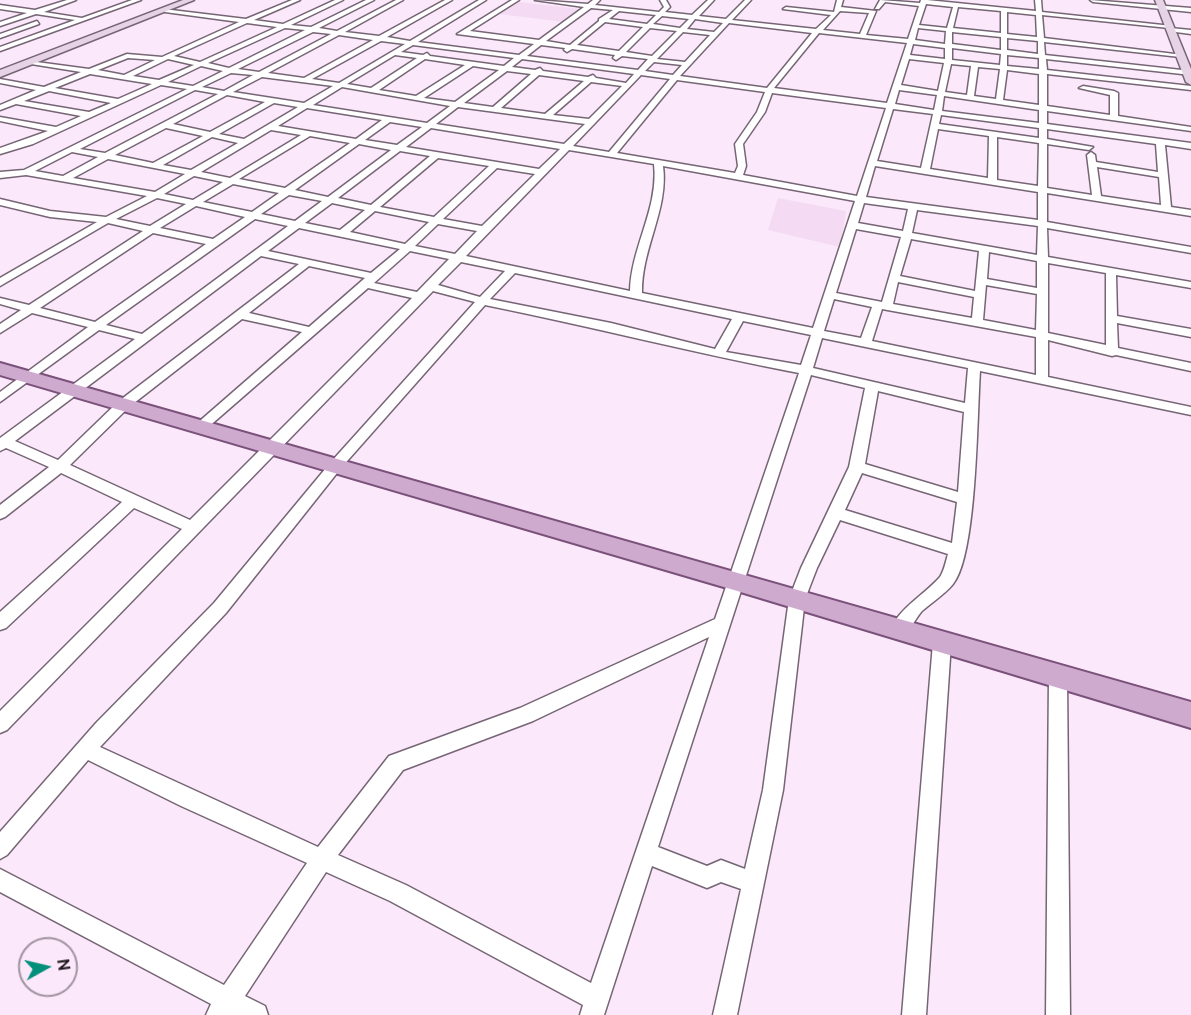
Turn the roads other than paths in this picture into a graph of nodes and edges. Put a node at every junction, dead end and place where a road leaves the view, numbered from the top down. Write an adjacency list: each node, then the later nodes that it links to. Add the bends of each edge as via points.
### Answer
1 (73, 0): 43 (street)
2 (138, 0): 25 (street)
3 (189, 0): 36 (street)
4 (297, 0): 58 (street)
5 (340, 0): 65 (street)
6 (371, 0): 72 (street)
7 (400, 0): 78 (street)
8 (450, 0): 87 (street)
9 (483, 0): 90 (street)
10 (516, 0): 75 (street)
11 (538, 0): 19 (street)
12 (597, 0): 28 (street)
13 (663, 0): 45 (street, via 668,7)
14 (711, 0): 52 (street)
15 (748, 0): 61 (street)
16 (840, 0): 40 (street)
17 (1093, 0): 20 (street)
18 (109, 1): 25 (street)
19 (560, 1): 28 (street)
20 (1117, 1): 22 (street); 41 (street)
21 (1038, 2): 24 (street); 27 (street); 44 (street)
22 (1140, 2): 50 (street)
23 (29, 3): 31 (street)
24 (1028, 3)
25 (126, 4): 54 (street)
26 (956, 5): 30 (street); 34 (street); 74 (street)
27 (1050, 5)
28 (589, 6): 32 (street); 48 (street)
29 (0, 7): 31 (street)
30 (979, 7): 38 (street); 46 (street)
31 (12, 9): 42 (street); 43 (street)
32 (618, 9): 45 (street); 59 (street)
33 (786, 9): 40 (street)
34 (921, 9): 37 (street); 74 (street); 92 (street)
35 (1183, 9): 39 (street); 50 (street); 60 (street)
36 (165, 10): 58 (street); 109 (street)
37 (875, 10): 40 (street); 83 (street)
38 (1004, 10): 44 (street); 68 (street)
39 (1191, 10)
40 (837, 11): 76 (street)
41 (1119, 11)
42 (0, 12)
43 (37, 12): 54 (street); 57 (street)
44 (1039, 13): 49 (street); 88 (street)
45 (660, 14): 52 (street); 67 (street)
46 (978, 15)
47 (1154, 15): 50 (street)
48 (574, 16): 51 (street); 91 (street)
49 (1073, 16): 56 (street); 69 (street)
50 (1165, 16): 53 (street); 56 (street); 77 (street); 108 (street)
51 (584, 18)
52 (693, 18): 61 (street); 73 (street)
53 (1177, 18)
54 (83, 19): 70 (street)
55 (594, 19): 59 (street)
56 (1097, 19): 71 (street)
57 (14, 20): 62 (street); 64 (street)
58 (246, 20): 65 (street); 110 (street)
59 (605, 20): 67 (street); 96 (street)
60 (1188, 20)
61 (727, 22): 76 (street); 80 (street)
62 (37, 23): 70 (street); 82 (street)
63 (976, 23): 79 (street)
64 (0, 24)
65 (284, 25): 72 (street); 118 (street)
66 (994, 25): 68 (street)
67 (648, 26): 73 (street); 102 (street)
68 (1002, 26): 84 (street)
69 (1074, 26)
70 (62, 27): 98 (street)
71 (1099, 28)
72 (313, 29): 78 (street); 122 (street)
73 (681, 30): 80 (street); 111 (street)
74 (949, 30): 79 (street); 95 (street)
75 (463, 32): 85 (street); 91 (street)
76 (819, 32): 83 (street); 145 (street, via 809,39)
77 (1191, 32)
78 (338, 33): 87 (street); 127 (street)
79 (974, 33): 84 (street)
80 (715, 34): 116 (street)
81 (1075, 35): 93 (street)
82 (0, 36)
83 (862, 36): 92 (street)
84 (1002, 36): 88 (street); 99 (street)
85 (456, 37)
86 (1101, 37): 97 (street)
87 (380, 38): 90 (street); 133 (street)
88 (1039, 40): 93 (street); 107 (street)
89 (448, 41): 94 (street)
90 (411, 42): 94 (street); 101 (street)
91 (539, 42): 96 (street); 105 (street)
92 (912, 42): 95 (street); 106 (street)
93 (1076, 44): 97 (street)
94 (441, 46): 104 (street); 105 (street)
95 (948, 46): 99 (street); 113 (street)
96 (571, 47): 102 (street); 112 (street)
97 (1102, 47): 108 (street)
98 (0, 50): 100 (street)
99 (1003, 52): 107 (street); 119 (street)
100 (10, 53)
101 (394, 53): 104 (street); 137 (street)
102 (621, 53): 111 (street); 120 (street)
103 (21, 54): 109 (street)
104 (424, 57): 115 (street); 144 (street)
105 (519, 57): 112 (street); 121 (street)
106 (907, 57): 113 (street); 139 (street)
107 (1043, 57): 124 (street); 130 (street)
108 (1184, 57): 130 (street)
109 (41, 58): 114 (street)
110 (166, 58): 118 (street); 123 (street, via 127,56); 131 (street)
111 (652, 59): 116 (street); 125 (street)
112 (550, 61): 120 (street); 128 (street)
113 (948, 61): 117 (street); 147 (street)
114 (31, 62): 123 (street); 126 (street)
115 (471, 64): 121 (street); 149 (street)
116 (687, 64): 132 (street)
117 (975, 64): 119 (street); 150 (street)
118 (201, 65): 122 (street); 136 (street)
119 (1004, 67): 124 (street); 154 (street)
120 (606, 68): 125 (street); 134 (street)
121 (503, 69): 128 (street); 155 (street)
122 (228, 70): 127 (street); 141 (street)
123 (91, 71): 131 (street); 143 (street)
124 (1043, 71): 129 (street); 161 (street)
125 (639, 73): 132 (street); 138 (street)
126 (0, 74)
127 (258, 74): 133 (street); 146 (street)
128 (536, 74): 134 (street); 160 (street)
129 (1082, 76): 140 (street); 142 (street)
130 (1190, 76)
131 (126, 77): 136 (street)
132 (676, 77): 145 (street); 191 (street)
133 (305, 80): 137 (street)
134 (589, 80): 138 (street); 164 (street)
135 (0, 81): 143 (street)
136 (160, 82): 141 (street); 153 (street)
137 (341, 85): 144 (street); 156 (street)
138 (627, 85): 168 (street)
139 (897, 87): 147 (street); 157 (street)
140 (1083, 87): 148 (street); 167 (street, via 1114,93)
141 (193, 88): 146 (street); 159 (street)
142 (1191, 88)
143 (48, 89): 152 (street); 153 (street)
144 (373, 90): 149 (street)
145 (769, 90): 157 (street); 204 (street, via 754,123 738,144 742,166)
146 (225, 93): 151 (street); 169 (street)
147 (940, 94): 150 (street); 162 (street)
148 (1083, 97)
149 (417, 99): 155 (street)
150 (970, 99): 154 (street)
151 (272, 100): 156 (street); 177 (street)
152 (17, 102): 158 (street); 163 (street)
153 (118, 102): 159 (street); 163 (street)
154 (999, 103): 161 (street)
155 (455, 104): 160 (street); 170 (street)
156 (306, 106): 166 (street); 173 (street)
157 (890, 106): 162 (street); 195 (street)
158 (0, 108)
159 (151, 108): 190 (street)
160 (495, 109): 164 (street)
161 (1043, 110): 167 (street, via 1083,110); 172 (street)
162 (936, 111): 171 (street); 172 (street)
163 (90, 116): 175 (street)
164 (547, 116): 168 (street)
165 (0, 119): 175 (street)
166 (389, 119): 170 (street); 182 (street)
167 (1114, 119): 174 (street)
168 (590, 122): 186 (street)
169 (164, 125): 177 (street); 192 (street)
170 (428, 125): 186 (street); 188 (street)
171 (933, 126): 179 (street); 199 (street)
172 (1043, 126): 176 (street); 180 (street)
173 (270, 127): 178 (street); 181 (street)
174 (1191, 129)
175 (56, 130): 184 (street)
176 (1086, 132): 183 (street); 187 (street)
177 (210, 134): 181 (street); 197 (street)
178 (308, 134): 182 (street); 207 (street)
179 (993, 135): 180 (street); 208 (street)
180 (1043, 141): 187 (street); 209 (street)
181 (246, 142): 201 (street)
182 (360, 142): 188 (street); 210 (street)
183 (1160, 142): 185 (street); 205 (street)
184 (23, 144): 189 (street); 190 (street)
185 (1191, 146)
186 (566, 147): 191 (street); 202 (street)
187 (1089, 147): 196 (street)
188 (397, 148): 193 (street); 214 (street)
189 (0, 151)
190 (66, 151): 192 (street); 200 (street)
191 (611, 155): 194 (street)
192 (105, 156): 197 (street); 206 (street)
193 (435, 156): 198 (street); 217 (street)
194 (658, 162): 204 (street); 251 (street, via 660,192 637,265)
195 (872, 163): 199 (street); 213 (street)
196 (1093, 164): 205 (street); 212 (street)
197 (156, 165): 201 (street)
198 (494, 166): 202 (street); 223 (street)
199 (925, 171): 208 (street)
200 (26, 172): 203 (street); 206 (street)
201 (195, 172): 207 (street); 211 (street)
202 (541, 172): 228 (street)
203 (0, 175)
204 (738, 176): 213 (street)
205 (1163, 176): 219 (street)
206 (64, 179): 211 (street)
207 (232, 181): 210 (street); 216 (street)
208 (992, 182): 209 (street)
209 (1043, 190): 212 (street); 225 (street)
210 (288, 191): 214 (street); 221 (street)
211 (156, 195): 216 (street); 222 (street)
212 (1097, 198): 219 (street)
213 (859, 199): 218 (street); 226 (street)
214 (329, 200): 217 (street); 224 (street)
215 (0, 202): 222 (street, via 50,214)
216 (195, 203): 221 (street); 227 (street)
217 (372, 207): 223 (street); 229 (street)
218 (913, 207): 225 (street); 230 (street)
219 (1166, 209): 220 (street)
220 (1191, 213)
221 (254, 216): 224 (street); 231 (street)
222 (107, 220): 227 (street); 244 (street)
223 (436, 220): 228 (street); 232 (street)
224 (295, 224): 229 (street); 235 (street)
225 (1043, 224): 234 (street); 237 (street)
226 (851, 225): 230 (street); 248 (street)
227 (151, 230): 231 (street); 255 (street)
228 (485, 230): 236 (street)
229 (342, 234): 232 (street)
230 (908, 236): 233 (street); 241 (street)
231 (216, 243): 260 (street)
232 (407, 248): 236 (street); 242 (street)
233 (984, 250): 237 (street); 243 (street)
234 (1191, 250)
235 (258, 252): 238 (street); 266 (street)
236 (457, 258): 239 (street); 246 (street)
237 (1043, 259): 240 (street); 247 (street)
238 (307, 263): 242 (street); 256 (street)
239 (512, 270): 251 (street); 253 (street)
240 (1111, 271): 245 (street); 258 (street)
241 (893, 278): 249 (street); 254 (street)
242 (369, 281): 250 (street); 262 (street)
243 (981, 281): 247 (street); 249 (street)
244 (0, 283)
245 (1191, 285)
246 (429, 286): 250 (street); 253 (street)
247 (1043, 292): 265 (street)
248 (828, 295): 254 (street); 263 (street)
249 (980, 295): 259 (street)
250 (420, 296): 284 (street)
251 (636, 296): 257 (street)
252 (0, 301): 255 (street)
253 (483, 301): 269 (street); 286 (street)
254 (883, 305): 259 (street); 267 (street)
255 (31, 310): 260 (street); 261 (street)
256 (241, 315): 262 (street); 279 (street)
257 (739, 317): 263 (street); 269 (street)
258 (1112, 319): 264 (street); 268 (street)
259 (977, 324): 265 (street)
260 (97, 326): 266 (street); 274 (street)
261 (0, 329)
262 (312, 331): 282 (street)
263 (816, 333): 267 (street); 273 (street)
264 (1191, 333)
265 (1043, 335): 268 (street); 275 (street)
266 (143, 338): 277 (street)
267 (865, 343): 270 (street)
268 (1112, 352): 271 (street)
269 (719, 354): 273 (street)
270 (974, 366): 275 (street); 280 (street)
271 (1191, 367)
272 (0, 369): 274 (main road)
273 (806, 370): 276 (street); 294 (street)
274 (29, 378): 277 (main road); 278 (street)
275 (1042, 381): 281 (street)
276 (872, 387): 280 (street); 287 (street)
277 (73, 390): 279 (main road); 283 (street)
278 (0, 398)
279 (124, 404): 282 (main road); 285 (street)
280 (971, 409): 288 (street)
281 (1191, 411)
282 (201, 426): 284 (main road)
283 (2, 444): 285 (street)
284 (271, 447): 286 (main road); 292 (street)
285 (61, 465): 289 (street); 290 (street)
286 (336, 465): 294 (main road); 303 (street, via 220,608)
287 (855, 466): 288 (street); 291 (street)
288 (964, 499): 293 (street, via 962,537)
289 (131, 502): 292 (street); 296 (street)
290 (0, 513)
291 (836, 513): 293 (street); 295 (street, via 806,568)
292 (193, 527): 302 (street)
293 (957, 551): 298 (street, via 948,579 916,607)
294 (734, 580): 295 (main road); 297 (street)
295 (797, 599): 298 (main road); 308 (street, via 773,790)
296 (0, 623)
297 (720, 624): 305 (street); 306 (street, via 526,715 396,763)
298 (899, 629): 299 (main road)
299 (942, 643): 300 (main road); 313 (street)
300 (1058, 676): 301 (main road); 314 (street)
301 (1191, 715)
302 (1, 721)
303 (86, 749): 304 (street); 306 (street)
304 (0, 848)
305 (645, 852): 308 (street, via 707,877 721,871); 310 (street)
306 (322, 859): 309 (street); 310 (street, via 398,893)
307 (0, 880): 309 (street)
308 (753, 882): 312 (street)
309 (222, 1007): 311 (street)
310 (595, 1007)
311 (256, 1015)
312 (725, 1015)
313 (914, 1015)
314 (1058, 1015)

